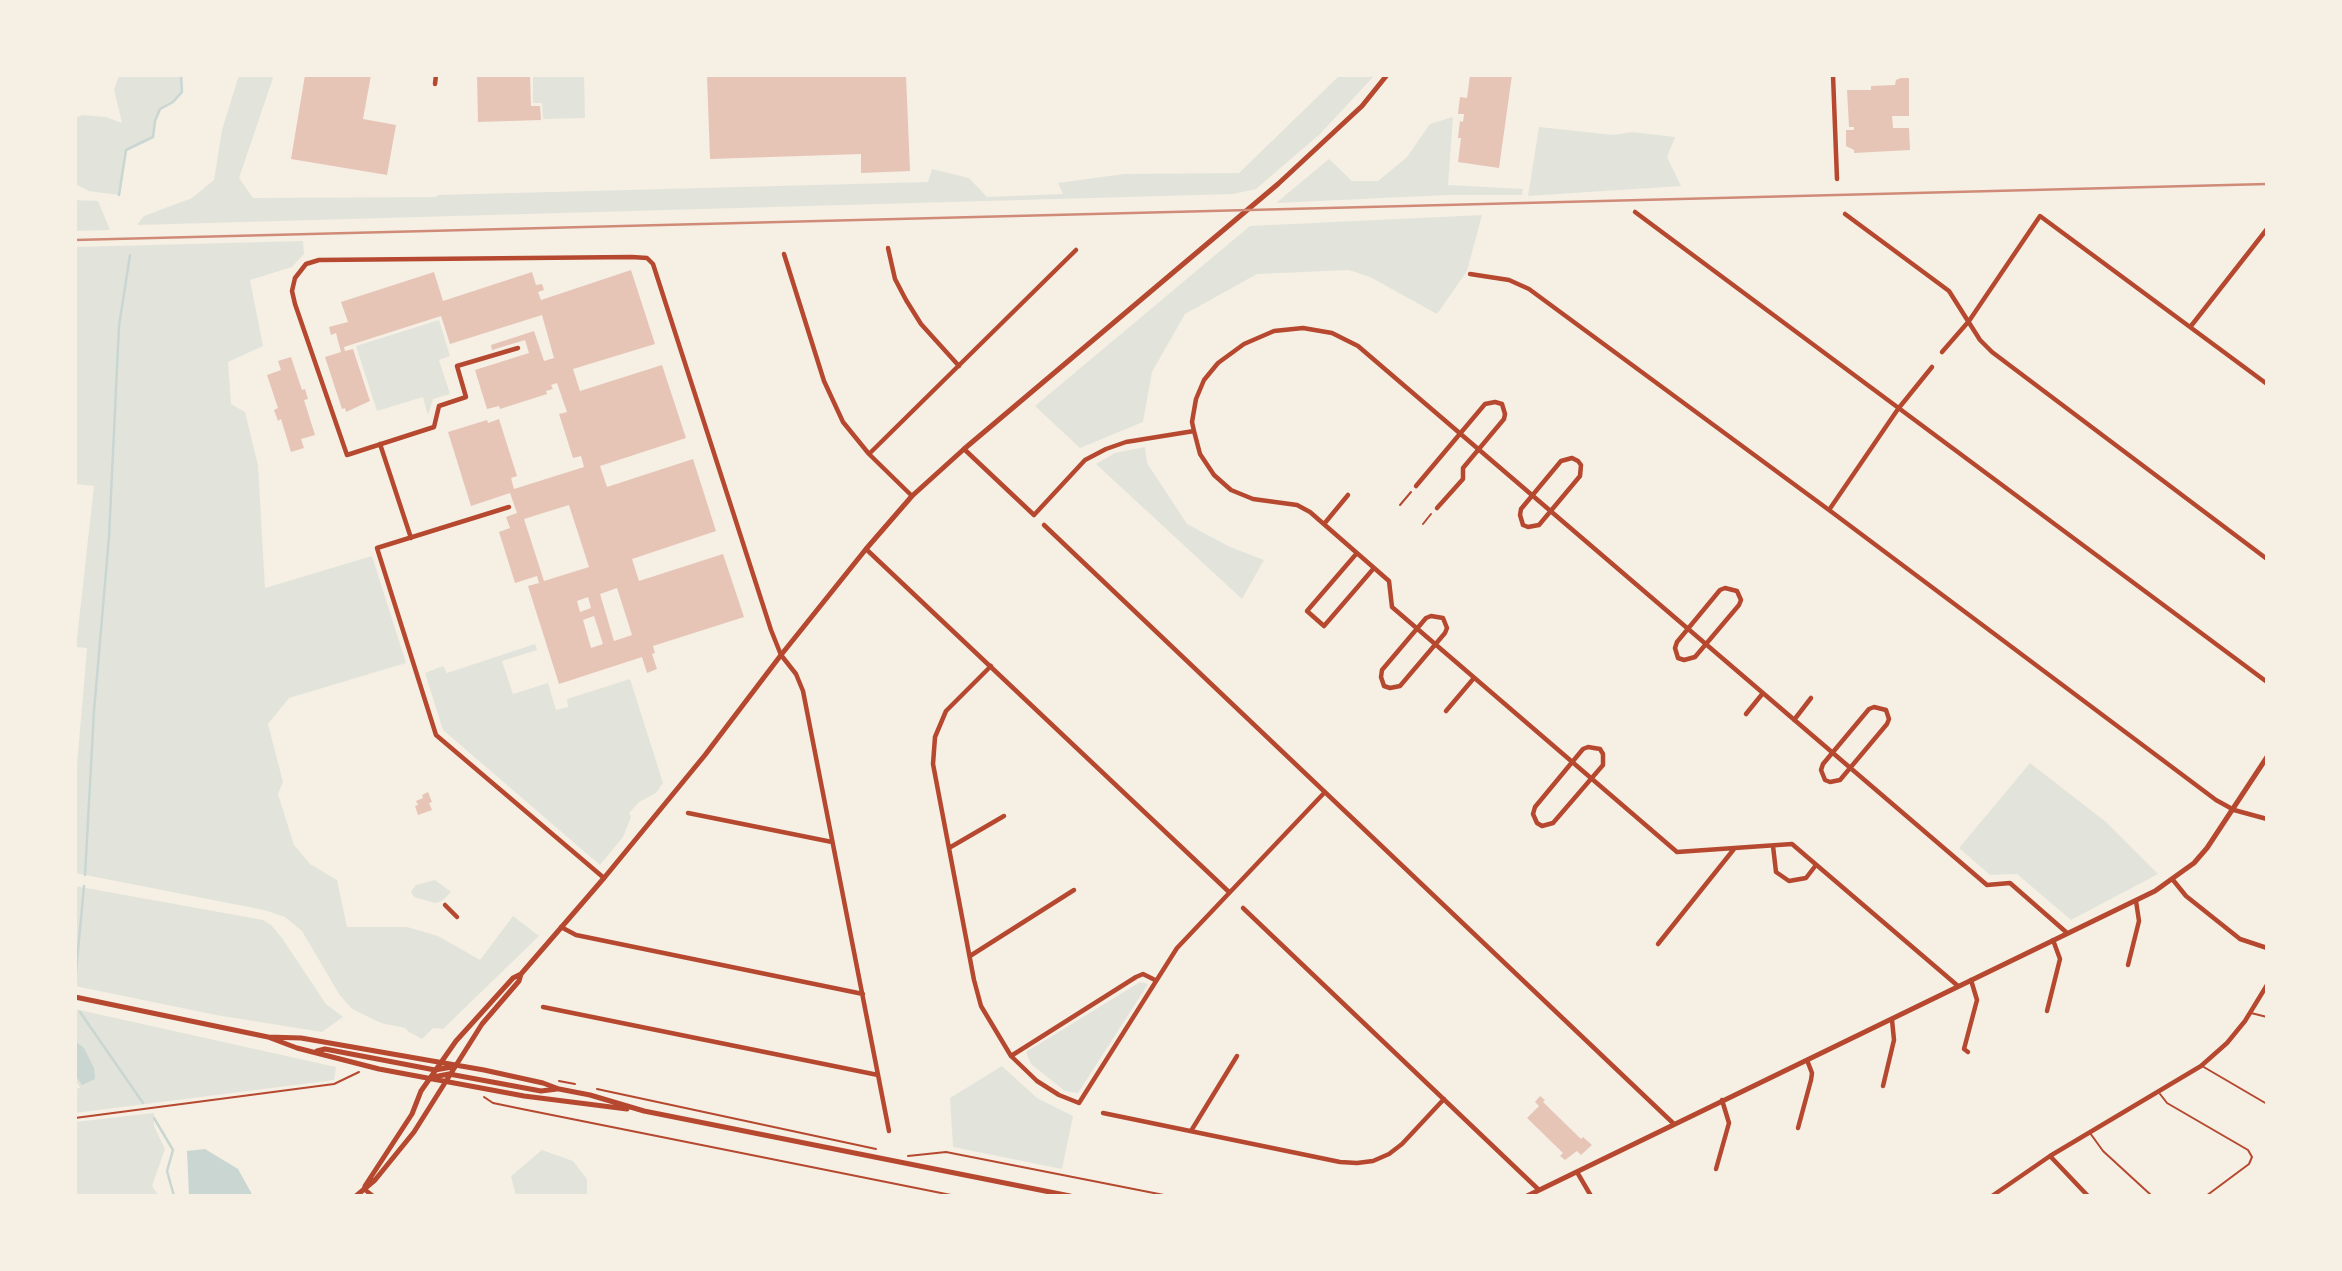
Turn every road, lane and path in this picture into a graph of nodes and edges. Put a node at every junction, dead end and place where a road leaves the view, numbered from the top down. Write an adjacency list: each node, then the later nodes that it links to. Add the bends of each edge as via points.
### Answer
1 (436, 75): 4 (street)
2 (1387, 75): 24 (street, via 1362,106 1278,184)
3 (1833, 75): 5 (street)
4 (435, 84)
5 (1837, 179)
6 (1635, 212): 20 (street)
7 (1845, 214): 13 (street, via 1949,291)
8 (2267, 229): 14 (street)
9 (888, 248): 17 (street, via 895,279 906,300)
10 (1076, 250): 17 (street)
11 (784, 254): 26 (street, via 824,381 843,422)
12 (1470, 274): 34 (street, via 1509,280 1529,289)
13 (1969, 321): 14 (street, via 2040,216); 16 (street); 42 (street, via 1992,352)
14 (2190, 326): 19 (street)
15 (518, 348): 23 (street, via 457,366 466,397 439,406 434,427)
16 (1942, 352)
17 (959, 366): 26 (street)
18 (1932, 367): 20 (street)
19 (2267, 384)
20 (1898, 409): 34 (street); 51 (street)
21 (1194, 431): 22 (street, via 1196,400 1218,363 1244,344 1274,331 1303,328 1332,332 1358,346); 24 (street, via 1105,449 1085,460 1034,515); 36 (street, via 1200,454 1231,490 1253,499 1297,505)
22 (1461, 433): 25 (street); 25 (street, via 1485,404 1502,404 1504,419); 27 (street)
23 (380, 444): 39 (street); 48 (street, via 347,454 292,291 306,264 319,260 647,258 653,264)
24 (964, 449): 30 (street)
25 (1479, 449): 29 (street); 33 (street, via 1463,468 1463,478)
26 (869, 454): 30 (street)
27 (1416, 486): 31 (path)
28 (1348, 495): 36 (street)
29 (1532, 495): 35 (street); 35 (street, via 1521,509 1523,525 1539,525); 35 (street, via 1562,461 1578,461 1580,476)
30 (912, 496): 40 (street)
31 (1400, 505)
32 (509, 507): 39 (street)
33 (1437, 508): 37 (path)
34 (1829, 510): 63 (street)
35 (1551, 511): 45 (street)
36 (1324, 524): 41 (street)
37 (1423, 524)
38 (1044, 525): 62 (street)
39 (411, 538): 72 (street, via 377,548 436,736)
40 (866, 549): 48 (street); 49 (street)
41 (1357, 553): 43 (street); 43 (street, via 1307,611 1324,626)
42 (2267, 559)
43 (1374, 568): 44 (street, via 1389,581 1392,607)
44 (1417, 629): 46 (street); 46 (street, via 1426,618 1443,618 1447,628); 46 (street, via 1382,670 1384,686 1400,686)
45 (1687, 629): 47 (street); 47 (street, via 1675,648 1678,657 1695,657); 47 (street, via 1720,590 1737,591 1739,606)
46 (1435, 644): 50 (street)
47 (1706, 645): 52 (street)
48 (780, 655): 67 (street, via 803,691); 72 (street)
49 (991, 666): 69 (street, via 946,711 935,737 933,764); 75 (street)
50 (1474, 678): 54 (street); 59 (street)
51 (2267, 682)
52 (1763, 693): 55 (street); 56 (street)
53 (1811, 698): 56 (street)
54 (1446, 711)
55 (1746, 714)
56 (1794, 720): 57 (street)
57 (1832, 753): 60 (street); 60 (street, via 1822,764 1825,780 1835,782); 60 (street, via 1869,709 1885,710 1888,724)
58 (2267, 757): 63 (street)
59 (1572, 762): 61 (street); 61 (street, via 1583,749 1600,750 1604,759); 61 (street, via 1535,807 1537,823 1553,823)
60 (1850, 768): 81 (street, via 1987,885 2010,883)
61 (1591, 778): 70 (street, via 1677,852)
62 (1325, 792): 75 (street); 127 (street)
63 (2234, 810): 66 (street); 73 (street, via 2194,863)
64 (688, 813): 67 (street)
65 (1004, 816): 69 (street)
66 (2267, 819)
67 (832, 842): 92 (street)
68 (1773, 846): 70 (street); 71 (street, via 1792,844); 71 (street, via 1776,872 1789,881 1806,878)
69 (949, 848): 85 (street)
70 (1734, 848): 83 (street)
71 (1816, 865): 91 (street)
72 (604, 878): 80 (street)
73 (2173, 880): 76 (street); 84 (street, via 2240,939)
74 (1074, 890): 85 (street)
75 (1229, 892): 88 (street, via 1177,948)
76 (2136, 901): 81 (street); 86 (street, via 2139,921)
77 (445, 905): 79 (street)
78 (1243, 908): 121 (street)
79 (457, 917)
80 (561, 928): 87 (street); 92 (street, via 576,935)
81 (2066, 932): 82 (street)
82 (2053, 939): 89 (street); 95 (street, via 2060,959)
83 (1657, 944)
84 (2267, 948)
85 (970, 956): 102 (street, via 981,1006)
86 (2128, 965)
87 (521, 974): 105 (street, via 473,1019); 106 (street)
88 (1155, 980): 102 (street, via 1143,974 1136,977); 102 (street, via 1079,1103 1037,1081)
89 (1972, 980): 91 (street); 101 (street, via 1977,1000 1964,1049)
90 (2267, 985): 96 (street)
91 (1958, 986): 98 (street)
92 (863, 993): 111 (street)
93 (75, 997): 99 (street)
94 (543, 1007): 111 (street)
95 (2047, 1011)
96 (2250, 1013): 97 (lane); 107 (street)
97 (2267, 1017)
98 (1892, 1020): 104 (street); 116 (street, via 1895,1040)
99 (268, 1037): 100 (street); 105 (street, via 301,1038)
100 (316, 1052): 108 (street, via 325,1049); 112 (street)
101 (1968, 1052)
102 (1011, 1056)
103 (1237, 1056): 130 (street)
104 (1807, 1060): 122 (street); 128 (street, via 1812,1073)
105 (440, 1063): 106 (street); 108 (street)
106 (455, 1066): 108 (street); 110 (street); 118 (street)
107 (2202, 1066): 119 (street); 123 (lane)
108 (435, 1070): 112 (street)
109 (363, 1072): 126 (path, via 340,1082)
110 (449, 1074): 112 (street); 113 (street); 118 (street, via 541,1091)
111 (878, 1075): 129 (street)
112 (430, 1078): 113 (street); 137 (street)
113 (445, 1081): 124 (street); 137 (street, via 414,1132)
114 (560, 1081): 115 (path)
115 (574, 1084)
116 (1883, 1086)
117 (587, 1087): 132 (path)
118 (559, 1089): 124 (street)
119 (2159, 1091): 131 (street); 149 (lane, via 2167,1103 2248,1150 2252,1157)
120 (478, 1093): 142 (path, via 494,1103)
121 (1444, 1099): 130 (street, via 1402,1144 1373,1161 1357,1163); 138 (street)
122 (1722, 1100): 127 (street); 135 (street, via 1728,1123)
123 (2267, 1104)
124 (643, 1111): 143 (street)
125 (1103, 1113): 130 (street)
126 (75, 1118)
127 (1674, 1124): 136 (street)
128 (1798, 1128)
129 (889, 1131)
130 (1191, 1131)
131 (2090, 1133): 134 (street); 148 (lane)
132 (885, 1151)
133 (909, 1156): 144 (path, via 946,1152)
134 (2050, 1156): 146 (street); 147 (street)
135 (1716, 1169)
136 (1577, 1172): 138 (street); 139 (street)
137 (364, 1188): 140 (street); 141 (street)
138 (1539, 1190): 145 (street)
139 (1590, 1195)
140 (356, 1196)
141 (373, 1196)
142 (956, 1196)
143 (1070, 1196)
144 (1169, 1196)
145 (1527, 1196)
146 (1992, 1196)
147 (2088, 1196)
148 (2152, 1196)
149 (2206, 1196)

